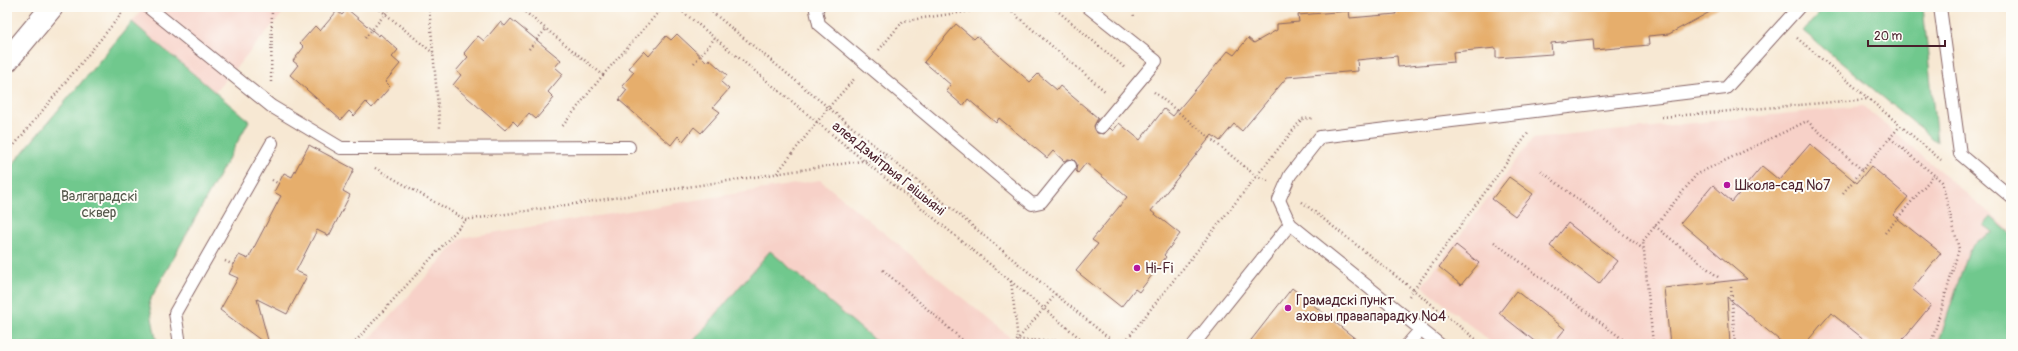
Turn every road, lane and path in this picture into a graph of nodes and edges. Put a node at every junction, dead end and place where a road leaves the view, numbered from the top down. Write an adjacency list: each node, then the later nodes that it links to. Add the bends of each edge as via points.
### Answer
1 (52, 7): 24 (main road)
2 (127, 7): 39 (path)
3 (148, 7): 28 (lane)
4 (272, 7): 28 (path)
5 (377, 7): 17 (path)
6 (391, 7): 17 (path)
7 (430, 7): 23 (path)
8 (520, 7): 19 (path)
9 (663, 7): 26 (path)
10 (677, 7): 21 (path, алея Дзмітрыя Гвішыяні)
11 (706, 7): 40 (path, алея Дзмітрыя Гвішыяні)
12 (818, 7): 42 (lane, via 816,10 819,24 1032,204 1041,202)
13 (1006, 7): 27 (path)
14 (1088, 7): 27 (lane, via 1156,61)
15 (1799, 7): 18 (lane)
16 (1940, 7): 48 (lane, via 1960,154)
17 (385, 14): 20 (path); 23 (path)
18 (1782, 25): 29 (path, via 1868,99); 50 (lane, via 1726,88 1320,137 1290,175 1279,200)
19 (546, 29): 22 (path); 26 (path)
20 (365, 38)
21 (715, 38): 25 (path); 41 (path, алея Дзмітрыя Гвішыяні)
22 (529, 49)
23 (433, 53): 37 (path)
24 (7, 61)
25 (694, 63)
26 (603, 75): 38 (path)
27 (1120, 104): 31 (lane)
28 (271, 106): 36 (lane)
29 (1656, 118)
30 (1900, 126): 33 (path)
31 (1101, 127)
32 (1531, 129): 61 (path)
33 (1890, 138): 43 (path); 45 (path)
34 (272, 143): 66 (lane, via 175,313)
35 (629, 147): 38 (lane)
36 (341, 148): 37 (lane); 49 (path)
37 (441, 148): 38 (lane)
38 (544, 148)
39 (7, 154)
40 (888, 157): 41 (path); 59 (path, алея Дзмітрыя Гвішыяні)
41 (863, 160): 49 (path); 57 (path, алея Дзмітрыя Гвішыяні)
42 (1070, 166)
43 (1862, 170): 47 (path); 51 (path, via 1807,121 1696,174)
44 (1541, 171): 54 (path)
45 (1934, 175): 52 (path); 79 (path, via 1942,182 1959,250)
46 (1256, 176): 72 (path)
47 (1843, 193)
48 (2011, 197)
49 (466, 220): 67 (path)
50 (1290, 224): 61 (lane); 73 (lane)
51 (1655, 226): 54 (path, via 1643,241); 56 (path)
52 (1886, 233)
53 (1494, 242): 76 (path)
54 (1644, 249): 77 (path)
55 (883, 270): 68 (path)
56 (1718, 277)
57 (1011, 281): 60 (path, алея Дзмітрыя Гвішыяні); 63 (path)
58 (1731, 287): 78 (path)
59 (1056, 294): 60 (path); 65 (path, алея Дзмітрыя Гвішыяні)
60 (1044, 308): 63 (path); 64 (path, алея Дзмітрыя Гвішыяні)
61 (1398, 311): 62 (lane)
62 (1421, 329): 74 (lane); 75 (lane)
63 (1018, 340): 64 (path); 69 (path)
64 (1084, 342): 65 (path); 70 (path, алея Дзмітрыя Гвішыяні)
65 (1113, 342): 71 (path, алея Дзмітрыя Гвішыяні)
66 (180, 344)
67 (353, 344)
68 (967, 344)
69 (1014, 344)
70 (1087, 344)
71 (1116, 344)
72 (1123, 344)
73 (1194, 344)
74 (1408, 344)
75 (1440, 344)
76 (1629, 344)
77 (1653, 344)
78 (1735, 344)
79 (1931, 344)

